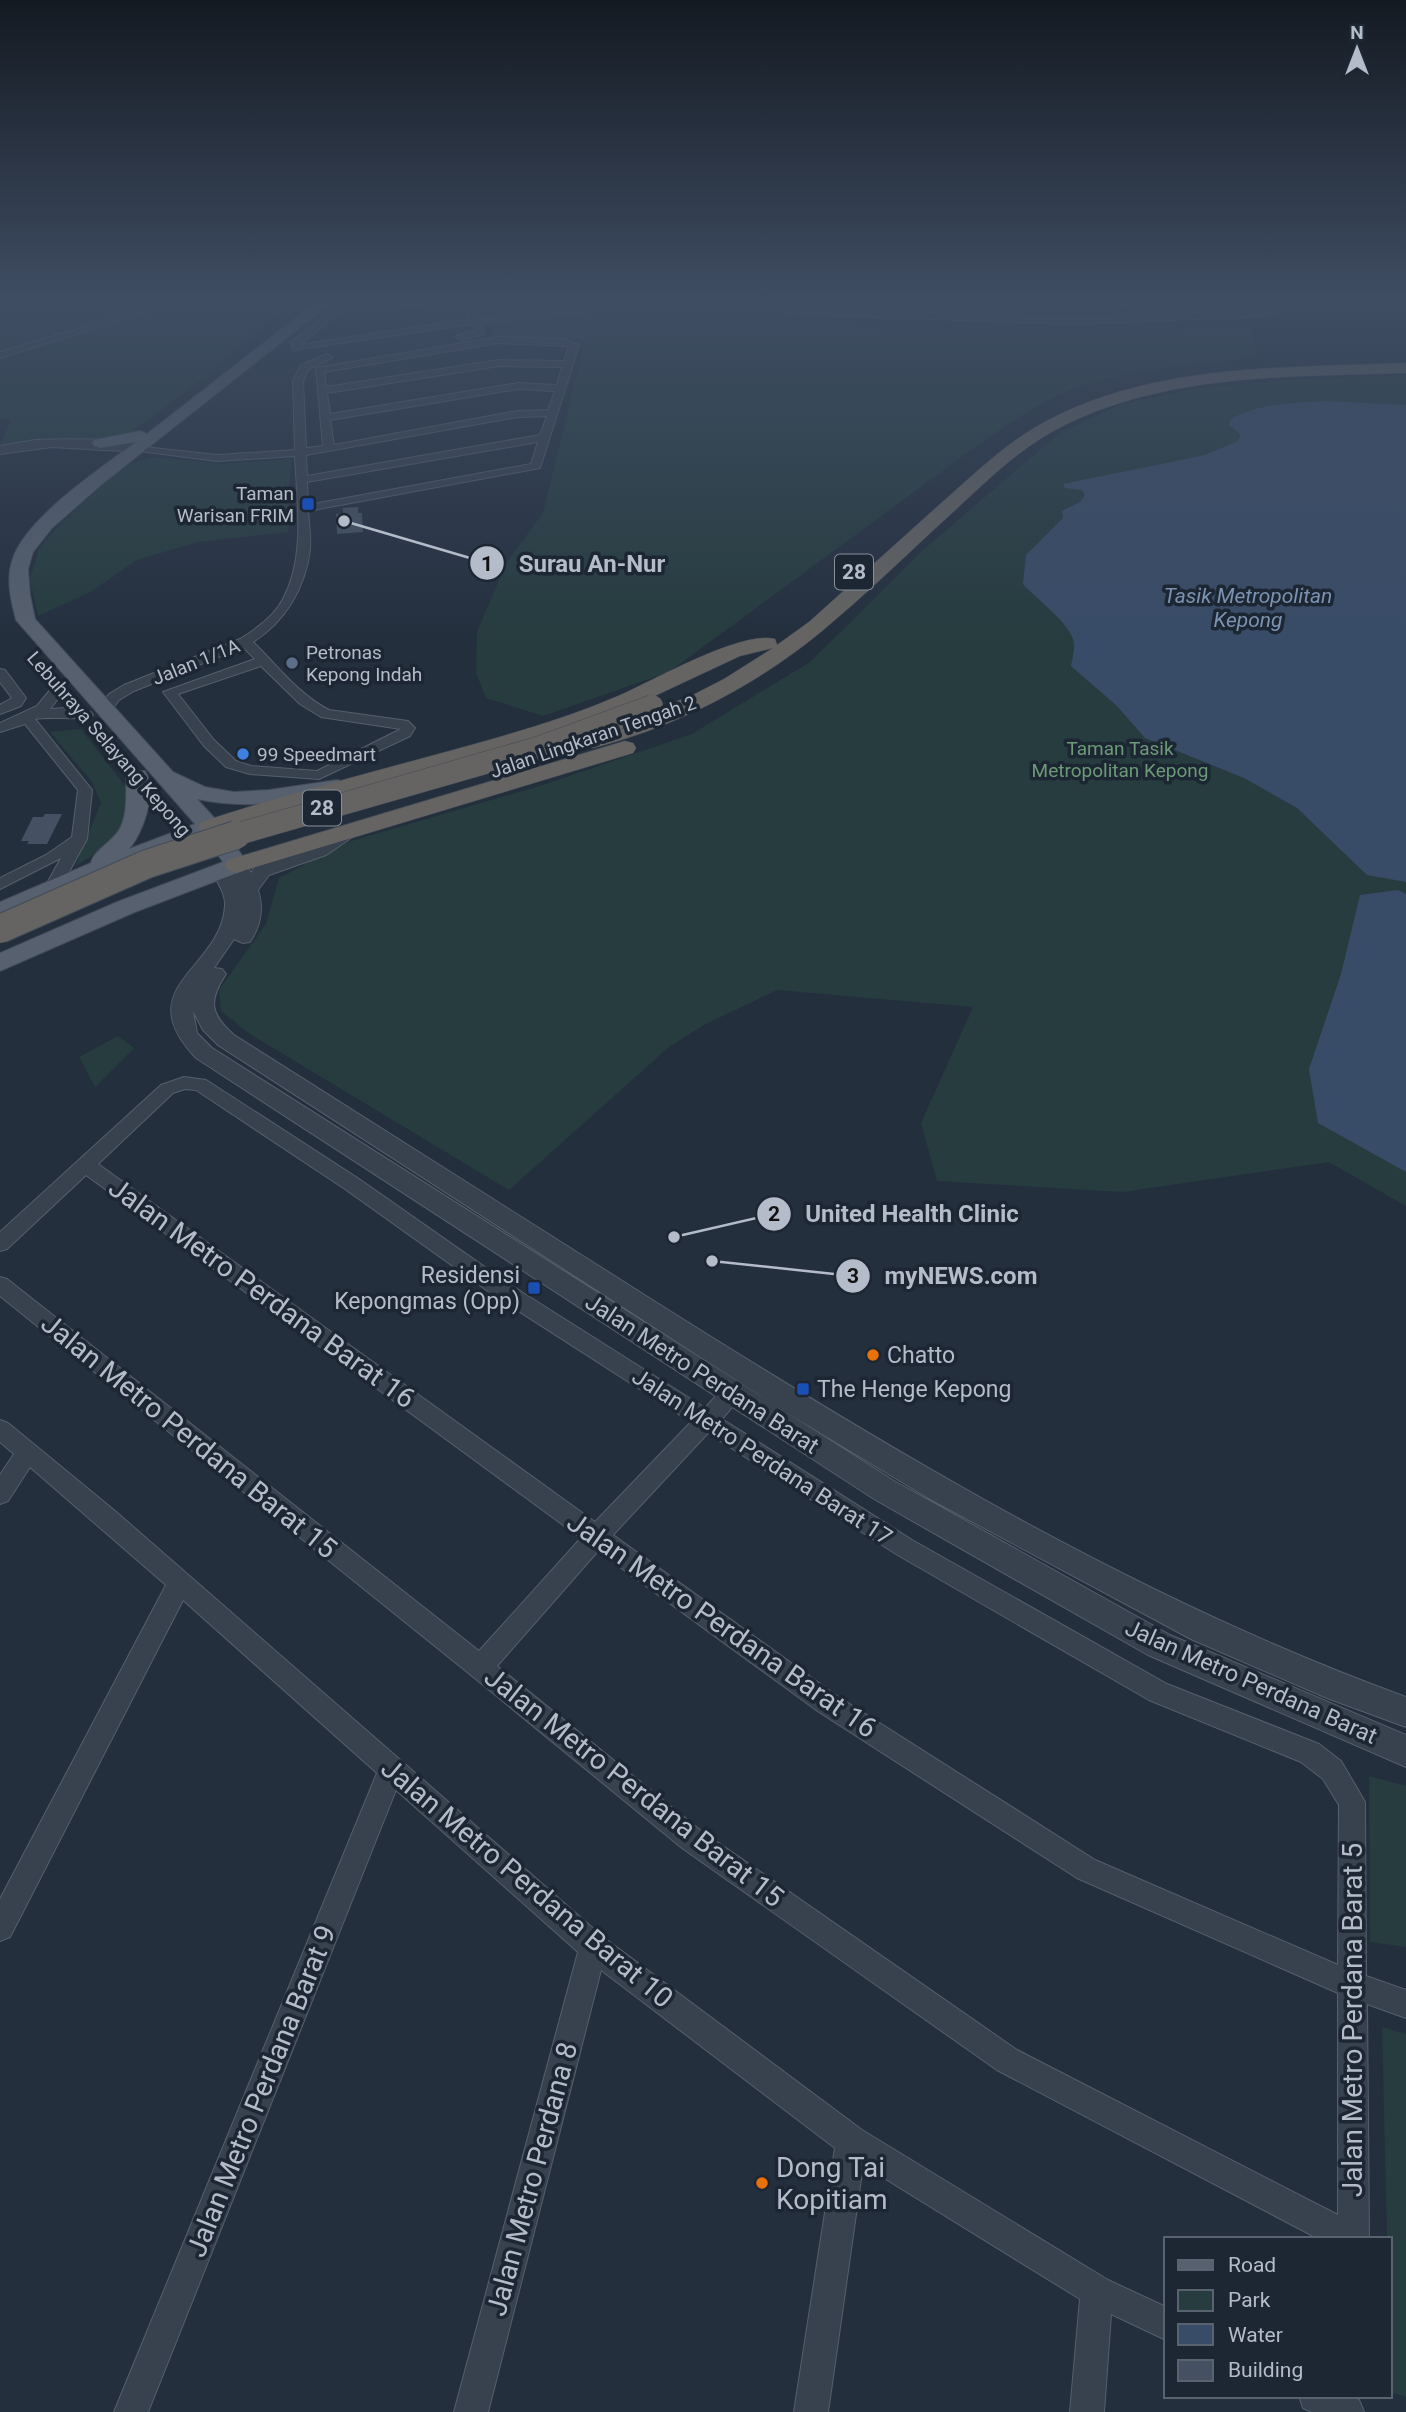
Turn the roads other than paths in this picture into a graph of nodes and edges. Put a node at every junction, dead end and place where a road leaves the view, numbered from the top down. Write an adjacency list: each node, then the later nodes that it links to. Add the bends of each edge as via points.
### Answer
1 (184, 412): 15 (main road, Lebuhraya Selayang Kepong)
2 (185, 412): 15 (main road)
3 (300, 412): 16 (street, Jalan 1/1A)
4 (323, 412): 9 (street)
5 (363, 412): 9 (street)
6 (1057, 412): 22 (highway, Jalan Lingkaran Tengah 2 / 28, via 973,467)
7 (1081, 412): 22 (highway, Jalan Lingkaran Tengah 2 / 28, via 1035,436 989,471 816,626)
8 (553, 413): 10 (street); 13 (street, via 517,414)
9 (324, 418): 13 (street)
10 (544, 438): 17 (street); 18 (street, via 538,463 532,468)
11 (65, 442): 12 (street); 14 (street); 15 (street)
12 (100, 443): 15 (main road, via 123,441)
13 (332, 447): 16 (street)
14 (0, 450)
15 (139, 450): 16 (street, via 245,458); 19 (main road, Lebuhraya Selayang Kepong, via 66,493 18,536 5,561); 27 (main road, Lebuhraya Selayang Kepong, via 79,494 36,535 19,572 26,620)
16 (302, 452): 17 (street, Jalan 1/1A)
17 (302, 480): 18 (street, Jalan 1/1A)
18 (302, 509): 21 (street, Jalan 1/1A, via 304,550 289,601)
19 (0, 589)
20 (6, 617): 25 (main road, Lebuhraya Selayang Kepong, via 17,639)
21 (245, 642): 23 (street); 26 (street, Jalan 1/1A)
22 (779, 645): 29 (highway, Jalan Lingkaran Tengah 2 / 28, via 731,684); 34 (highway, via 733,651 623,702 559,725); 37 (highway, via 787,663 773,676 737,699 647,740)
23 (265, 660): 23 (street, via 170,692 231,764 250,770 319,775 408,728 314,709)
24 (0, 673): 28 (street, via 19,698)
25 (60, 687): 30 (main road, Lebuhraya Selayang Kepong); 31 (street, via 51,703)
26 (129, 688): 27 (street, Jalan 1/1A); 30 (street, Jalan 1/1A)
27 (86, 689): 30 (main road, Lebuhraya Selayang Kepong)
28 (6, 708)
29 (658, 711): 47 (highway, Jalan Lingkaran Tengah 2 / 28, bridge, via 147,864); 48 (highway, Jalan Lingkaran Tengah 2 / 28, via 548,757 158,875)
30 (95, 712): 31 (street); 33 (main road, Lebuhraya Selayang Kepong)
31 (32, 716): 32 (street); 38 (street, via 85,790)
32 (0, 729)
33 (147, 773): 34 (main road, via 213,796 273,796); 36 (main road, Lebuhraya Selayang Kepong); 40 (main road, via 131,832)
34 (356, 785): 35 (highway)
35 (276, 805): 36 (highway); 39 (highway, via 263,816 264,835 286,843)
36 (199, 831): 40 (main road); 41 (main road, Lebuhraya Selayang Kepong)
37 (347, 832): 39 (highway); 44 (street, via 318,851 262,872)
38 (79, 839): 42 (street); 43 (street)
39 (314, 842): 41 (highway)
40 (100, 868): 43 (main road); 45 (main road, via 148,862 168,870 169,878 162,886)
41 (230, 868): 44 (street); 45 (main road); 50 (street, via 234,917 188,990 181,1010)
42 (0, 884)
43 (52, 887): 46 (main road)
44 (249, 888): 50 (street, via 253,906 245,934 204,991)
45 (126, 907): 49 (main road)
46 (0, 911)
47 (0, 929)
48 (0, 947)
49 (0, 963)
50 (197, 1029): 54 (street, Jalan Metro Perdana Barat, via 204,1053); 62 (street, Jalan Metro Perdana Barat, via 226,1040 674,1329 940,1490 1202,1629)
51 (85, 1165): 52 (street); 55 (street, Jalan Metro Perdana Barat 17, via 167,1089 200,1084 502,1290); 59 (street, Jalan Metro Perdana Barat 16)
52 (0, 1244)
53 (0, 1285): 61 (street, Jalan Metro Perdana Barat 15)
54 (732, 1394): 55 (street); 63 (street, Jalan Metro Perdana Barat, via 884,1490 1159,1645)
55 (706, 1421): 59 (street); 65 (street, Jalan Metro Perdana Barat 17, via 904,1548 1157,1692 1310,1753 1332,1770)
56 (0, 1429): 57 (street, Jalan Metro Perdana Barat 10)
57 (27, 1452): 58 (street); 60 (street, Jalan Metro Perdana Barat 10)
58 (0, 1494)
59 (597, 1536): 61 (street); 68 (street, Jalan Metro Perdana Barat 16, via 828,1704 1086,1868)
60 (179, 1584): 64 (street, Jalan Metro Perdana Barat 10); 66 (street)
61 (480, 1667): 71 (street, Jalan Metro Perdana Barat 15, via 691,1839 1007,2060)
62 (1406, 1712)
63 (1406, 1751)
64 (391, 1770): 67 (street, Jalan Metro Perdana Barat 10); 76 (street, Jalan Metro Perdana Barat 9)
65 (1352, 1802): 68 (street, Jalan Metro Perdana Barat 5)
66 (0, 1927)
67 (593, 1947): 70 (street, Jalan Metro Perdana Barat 10); 77 (street, Jalan Metro Perdana 8)
68 (1352, 1986): 69 (street, Jalan Metro Perdana Barat 16); 72 (street, Jalan Metro Perdana Barat 5)
69 (1406, 2004)
70 (852, 2141): 73 (street, Jalan Metro Perdana Barat 10); 78 (street)
71 (1348, 2237)
72 (1352, 2237)
73 (1097, 2291): 74 (street, Jalan Metro Perdana Barat 10); 79 (street)
74 (1164, 2323)
75 (1319, 2398): 80 (street)
76 (131, 2412)
77 (471, 2412)
78 (811, 2412)
79 (1087, 2412)
80 (1347, 2412)

